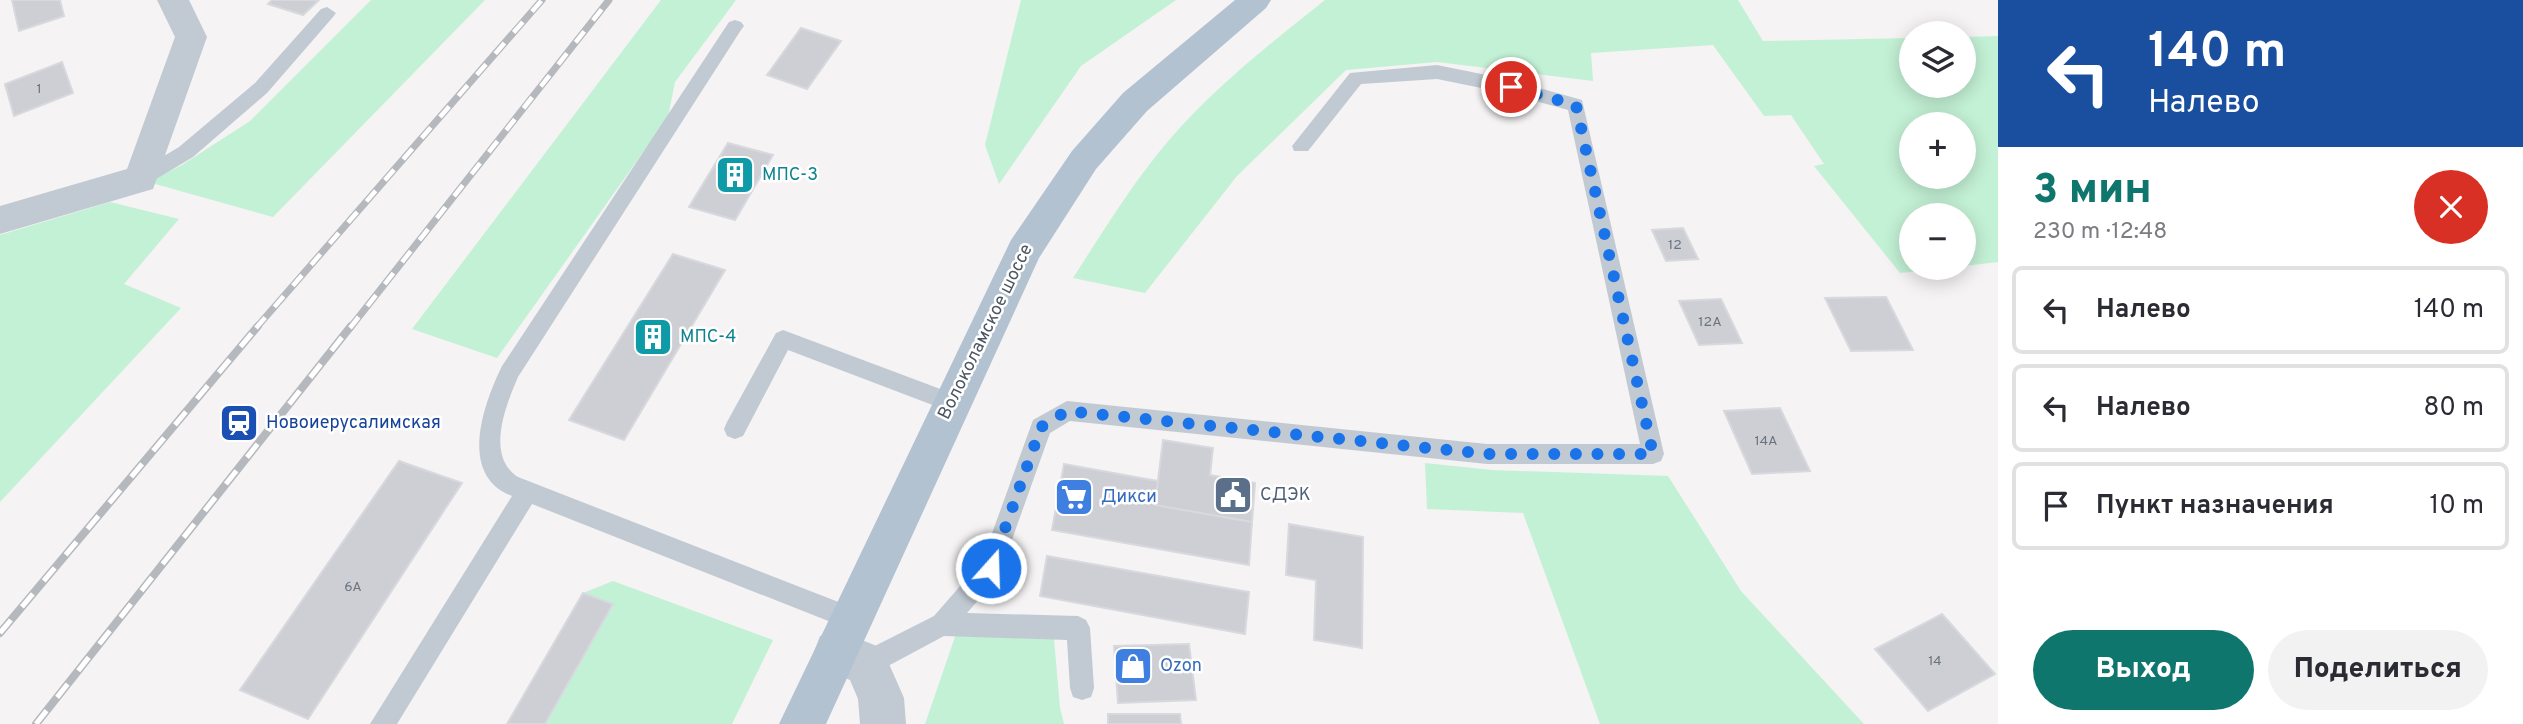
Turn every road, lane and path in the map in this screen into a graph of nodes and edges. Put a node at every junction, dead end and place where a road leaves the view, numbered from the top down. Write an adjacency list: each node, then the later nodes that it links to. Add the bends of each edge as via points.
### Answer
1 (173, 0): 6 (street, via 191,37)
2 (1255, 0): 8 (main road, Волоколамское шоссе, via 1135,102 1084,160 1024,250)
3 (327, 13): 6 (lane, via 261,88 186,152)
4 (735, 26): 10 (lane, via 509,372 493,408 489,436 494,463 506,482)
5 (1301, 146): 11 (lane, via 1356,78 1437,72 1576,105 1653,454 1487,454 1067,411 1041,427 991,568)
6 (141, 179): 7 (street)
7 (0, 220)
8 (951, 403): 9 (lane, via 783,339); 12 (main road, Волоколамское шоссе)
9 (735, 429)
10 (527, 491): 12 (lane, via 686,555); 14 (lane)
11 (942, 624): 12 (lane); 13 (lane, via 1078,628)
12 (851, 644): 15 (main road, Волоколамское шоссе); 16 (street, via 881,698)
13 (1082, 688)
14 (383, 724)
15 (802, 724)
16 (883, 724)

